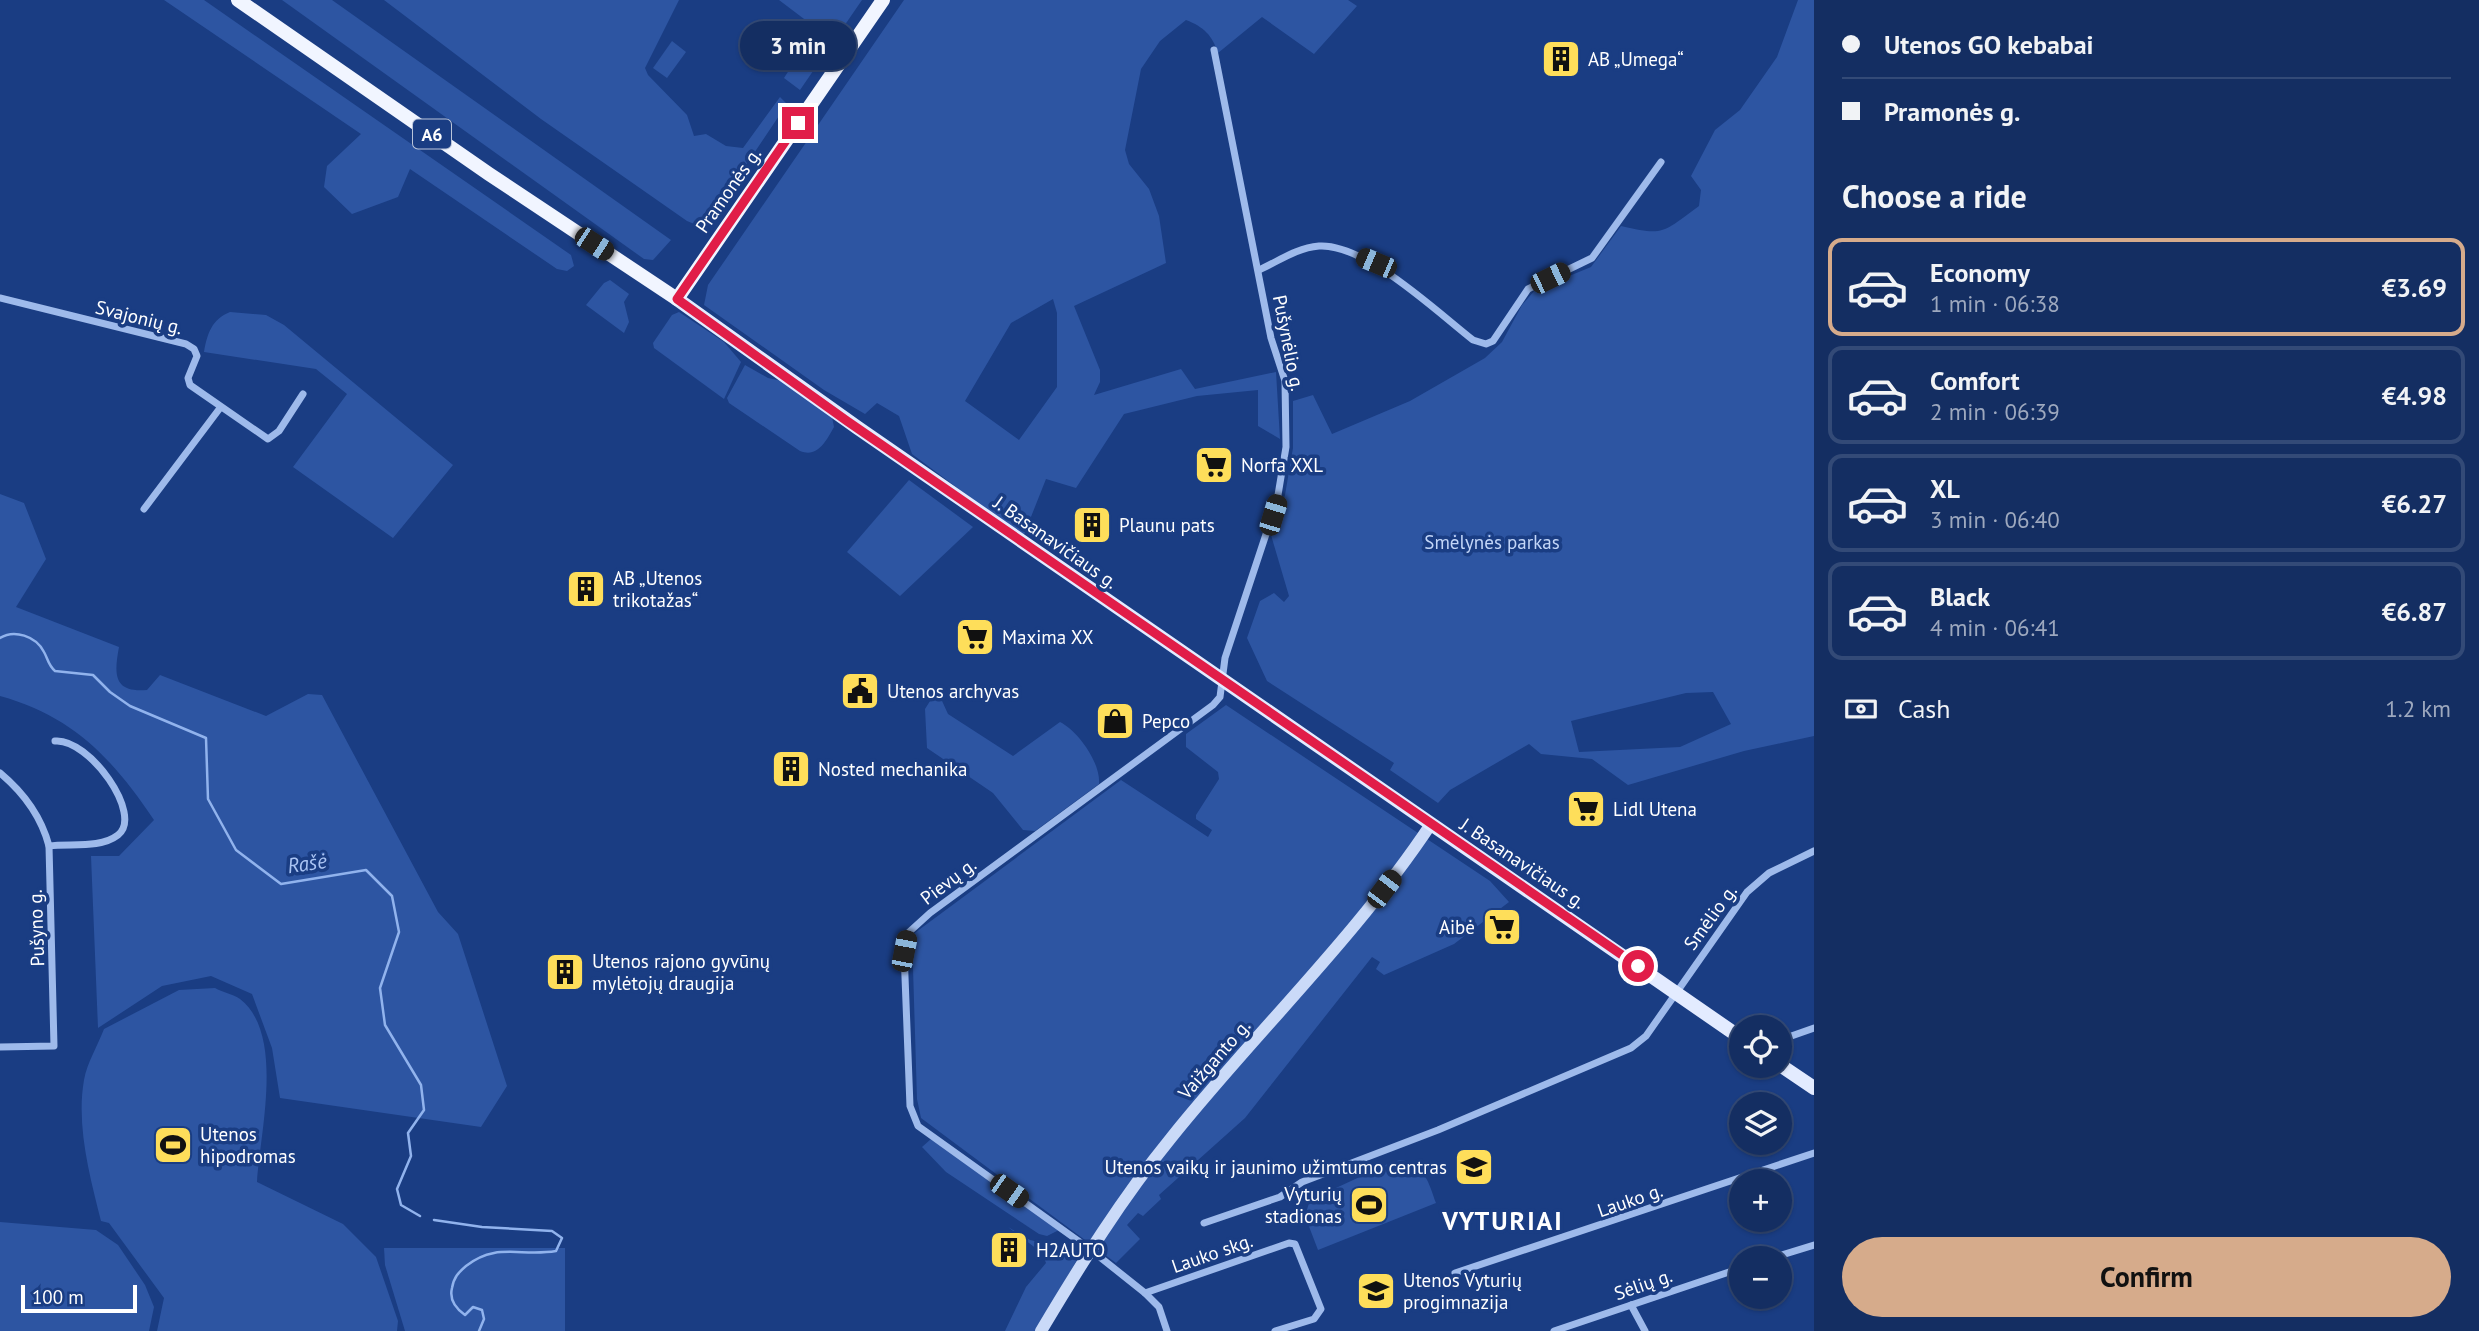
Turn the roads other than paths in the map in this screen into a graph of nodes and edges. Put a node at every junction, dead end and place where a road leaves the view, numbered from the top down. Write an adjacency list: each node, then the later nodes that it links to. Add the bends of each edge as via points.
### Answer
1 (238, 0): 7 (highway, J. Basanavičiaus g. / A6)
2 (883, 0): 7 (highway, Pramonės g.)
3 (1214, 50): 5 (street, Pušynėlio g.)
4 (1661, 162): 5 (street, via 1592,258 1528,289 1493,341 1486,344 1473,340 1376,263 1353,254 1322,246 1301,249)
5 (1259, 270): 11 (street, Pušynėlio g., via 1271,338 1285,381 1286,447 1277,501)
6 (0, 298): 9 (street, Svajonių g., via 186,345 197,356 188,378 190,385)
7 (677, 299): 11 (main road, J. Basanavičiaus g. / A6)
8 (303, 394): 9 (street, Svajonių g., via 279,431 268,439)
9 (220, 408): 10 (street)
10 (144, 509)
11 (1220, 679): 14 (main road, J. Basanavičiaus g. / A6); 27 (street, Pievų g., via 1220,696 1213,705 908,933 904,951 910,1106 918,1126)
12 (55, 741): 15 (street, via 79,746 98,764 115,789 126,821 123,830 109,841)
13 (0, 773): 15 (street, Pušyno g., via 31,806)
14 (1431, 824): 17 (main road, J. Basanavičiaus g. / A6); 27 (main road, Vaižganto g., via 1362,916 1171,1137)
15 (49, 846): 21 (street, Pušyno g., via 54,1045)
16 (1814, 851): 17 (street, Smėlio g., via 1769,873 1747,892)
17 (1676, 992): 19 (main road, J. Basanavičiaus g. / A6); 25 (street, Smėlio g., via 1646,1036 1631,1048 1302,1182 1280,1196)
18 (1814, 1028): 20 (street)
19 (1729, 1030)
20 (1792, 1036)
21 (0, 1047)
22 (1792, 1073): 23 (main road)
23 (1814, 1088)
24 (1814, 1153): 30 (street, Lauko g.)
25 (1204, 1223)
26 (1814, 1245): 28 (street)
27 (1091, 1250): 31 (street); 33 (main road, Vaižganto g.)
28 (1792, 1252)
29 (1729, 1272): 32 (street, Sėlių g.)
30 (1455, 1273)
31 (1145, 1293): 34 (street, via 1159,1307); 35 (street, Lauko skg., via 1289,1242 1296,1244 1321,1309 1314,1319)
32 (1631, 1305): 36 (street, Sėlių g.); 37 (street)
33 (1041, 1331)
34 (1167, 1331)
35 (1275, 1331)
36 (1555, 1331)
37 (1646, 1331)

